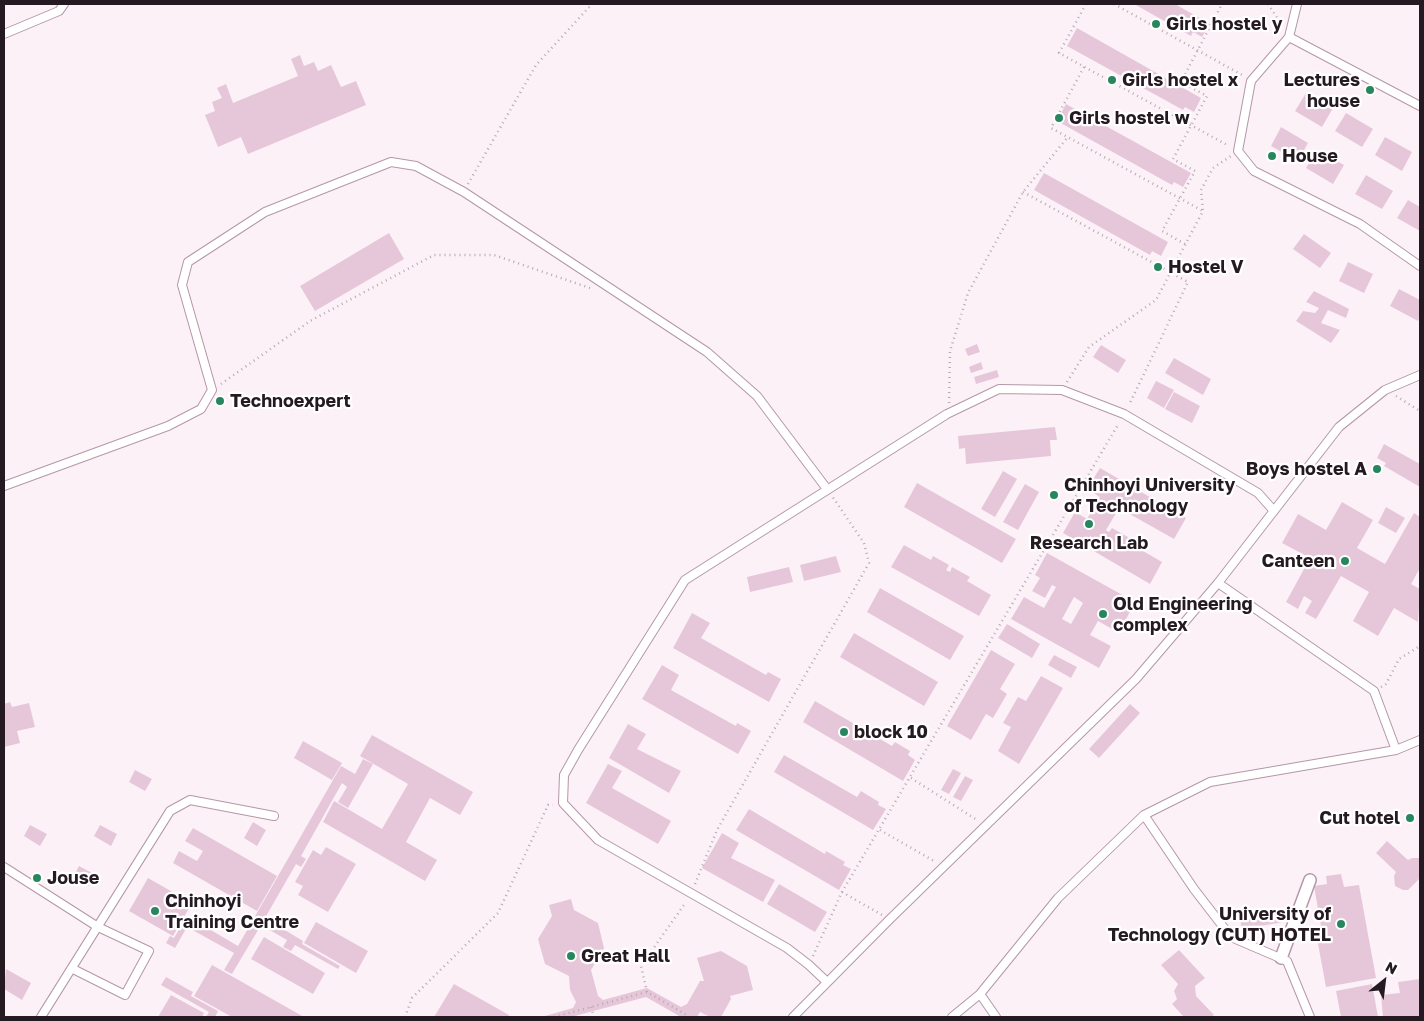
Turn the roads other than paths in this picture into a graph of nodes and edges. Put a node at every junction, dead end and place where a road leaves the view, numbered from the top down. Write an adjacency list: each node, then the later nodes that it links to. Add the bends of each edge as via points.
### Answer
1 (64, 4): 3 (lane, via 59,11)
2 (1297, 4): 4 (lane)
3 (4, 34)
4 (1290, 37): 5 (lane); 6 (lane, via 1251,81 1238,151 1254,171 1360,224)
5 (1420, 106)
6 (1420, 266)
7 (1420, 375): 10 (lane, via 1385,390 1339,427)
8 (4, 486): 9 (lane, via 168,426 201,409 212,390 182,285 188,262 265,212 391,162 416,166 464,192 707,352 757,396)
9 (827, 489): 10 (lane, via 947,414 999,389 1062,390 1124,414 1258,493); 21 (lane, via 685,580 564,775 563,804 598,840 787,948)
10 (1274, 511): 11 (lane)
11 (1218, 583): 13 (lane, via 1374,692); 21 (lane, via 1136,679)
12 (1420, 740): 13 (lane)
13 (1396, 750): 14 (lane, via 1210,782)
14 (1144, 815): 19 (lane, via 1231,936); 22 (lane, via 1058,898)
15 (274, 816): 18 (lane, via 190,800 170,811)
16 (4, 867): 18 (lane)
17 (1310, 880): 19 (street)
18 (98, 927): 20 (lane); 20 (lane, via 148,952 125,994)
19 (1281, 958): 27 (lane, via 1287,961)
20 (73, 969): 23 (lane)
21 (827, 982): 24 (lane)
22 (980, 994): 25 (lane); 26 (lane)
23 (41, 1017)
24 (793, 1017)
25 (952, 1017)
26 (996, 1017)
27 (1310, 1017)

